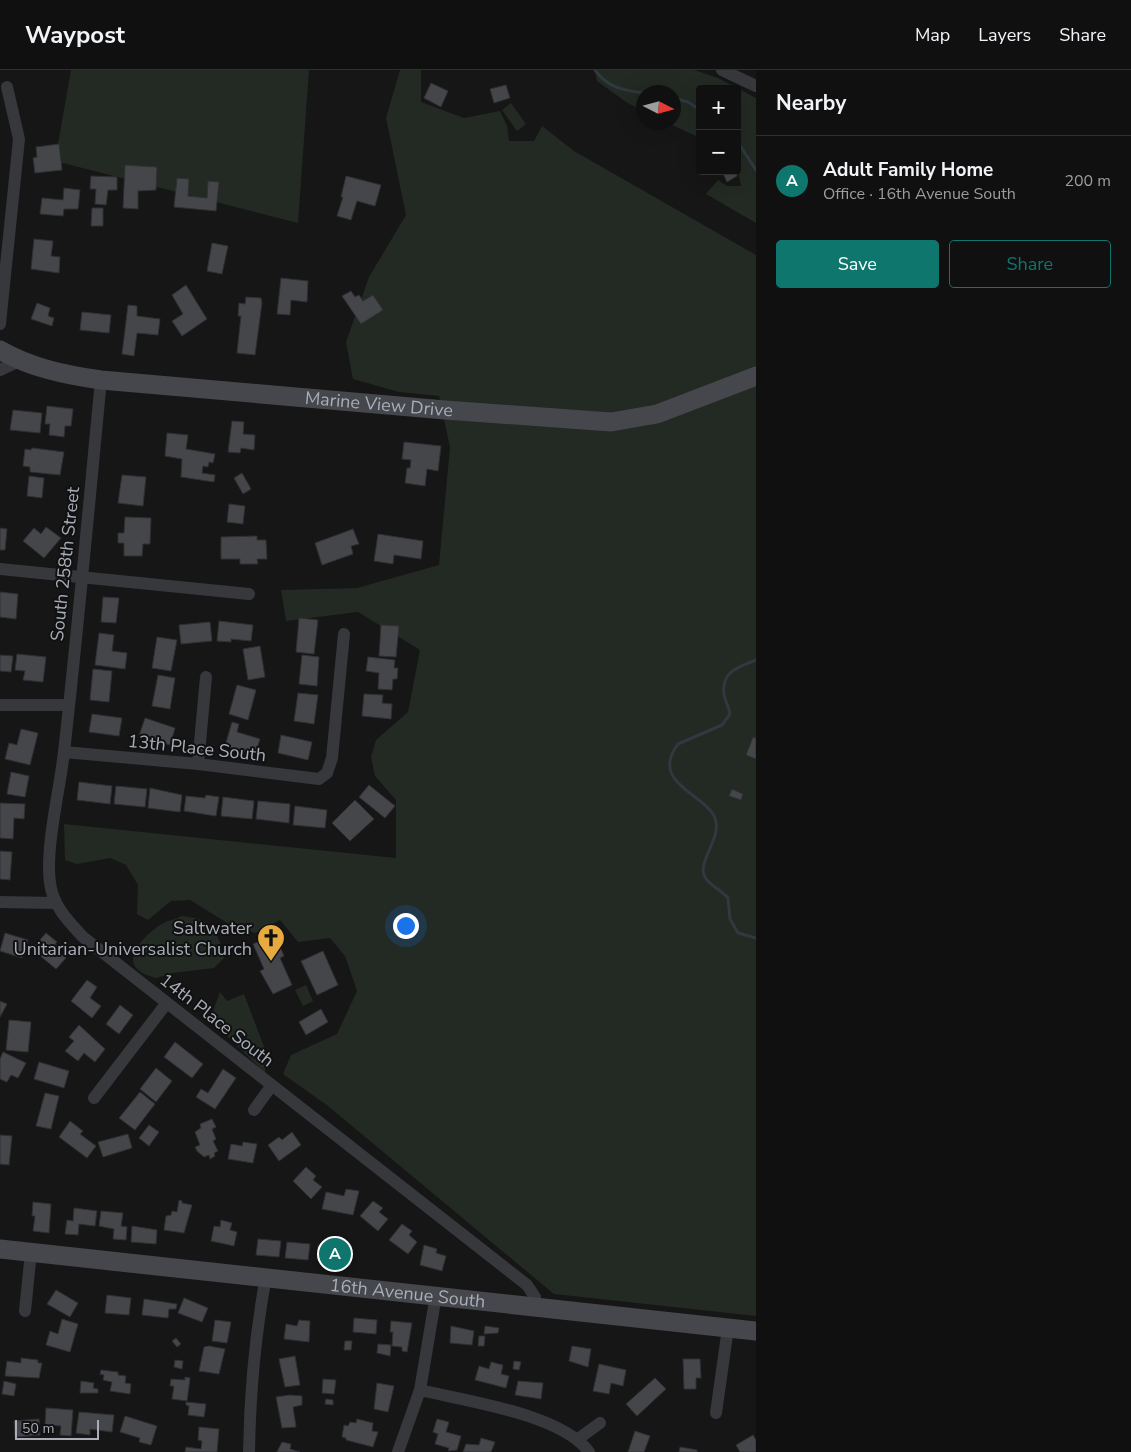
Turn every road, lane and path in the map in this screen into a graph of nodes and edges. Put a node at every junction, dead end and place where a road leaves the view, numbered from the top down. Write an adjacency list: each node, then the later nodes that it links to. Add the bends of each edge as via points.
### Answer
1 (722, 70): 2 (street)
2 (756, 86)
3 (7, 87): 4 (street, via 19,139)
4 (0, 324)
5 (0, 350): 6 (main road, Marine View Drive)
6 (19, 361): 7 (street); 9 (main road, Marine View Drive, via 68,375)
7 (0, 370)
8 (756, 376): 9 (main road, Marine View Drive, via 657,414 611,422)
9 (101, 380): 11 (street, South 258th Street)
10 (0, 570): 11 (street)
11 (81, 579): 12 (street); 16 (street, South 258th Street)
12 (249, 594)
13 (344, 634): 18 (street, 13th Place South, via 332,758 326,775 315,780)
14 (206, 676): 18 (street)
15 (0, 705): 16 (street)
16 (68, 705): 17 (street, South 258th Street)
17 (64, 752): 18 (street, 13th Place South); 20 (street, 14th Place South, via 49,864 50,884)
18 (198, 764)
19 (0, 902): 20 (street)
20 (56, 903): 21 (street, 14th Place South, via 83,937)
21 (166, 1004): 22 (street, 14th Place South); 23 (street)
22 (272, 1085): 24 (street, 14th Place South); 29 (street, 14th Place South, via 527,1285 534,1297)
23 (94, 1098)
24 (254, 1110)
25 (0, 1249): 26 (main road, 16th Avenue South)
26 (31, 1252): 27 (main road, 16th Avenue South); 30 (street)
27 (266, 1277): 28 (main road, 16th Avenue South); 37 (street, via 256,1330)
28 (436, 1295): 29 (main road, 16th Avenue South); 33 (street)
29 (533, 1308): 31 (main road, 16th Avenue South)
30 (25, 1311)
31 (728, 1328): 32 (main road, 16th Avenue South); 34 (street)
32 (756, 1331)
33 (420, 1390): 36 (street, via 520,1414 559,1428); 38 (street)
34 (716, 1413)
35 (600, 1423): 36 (street)
36 (578, 1439): 39 (street)
37 (249, 1452)
38 (398, 1452)
39 (589, 1452)

